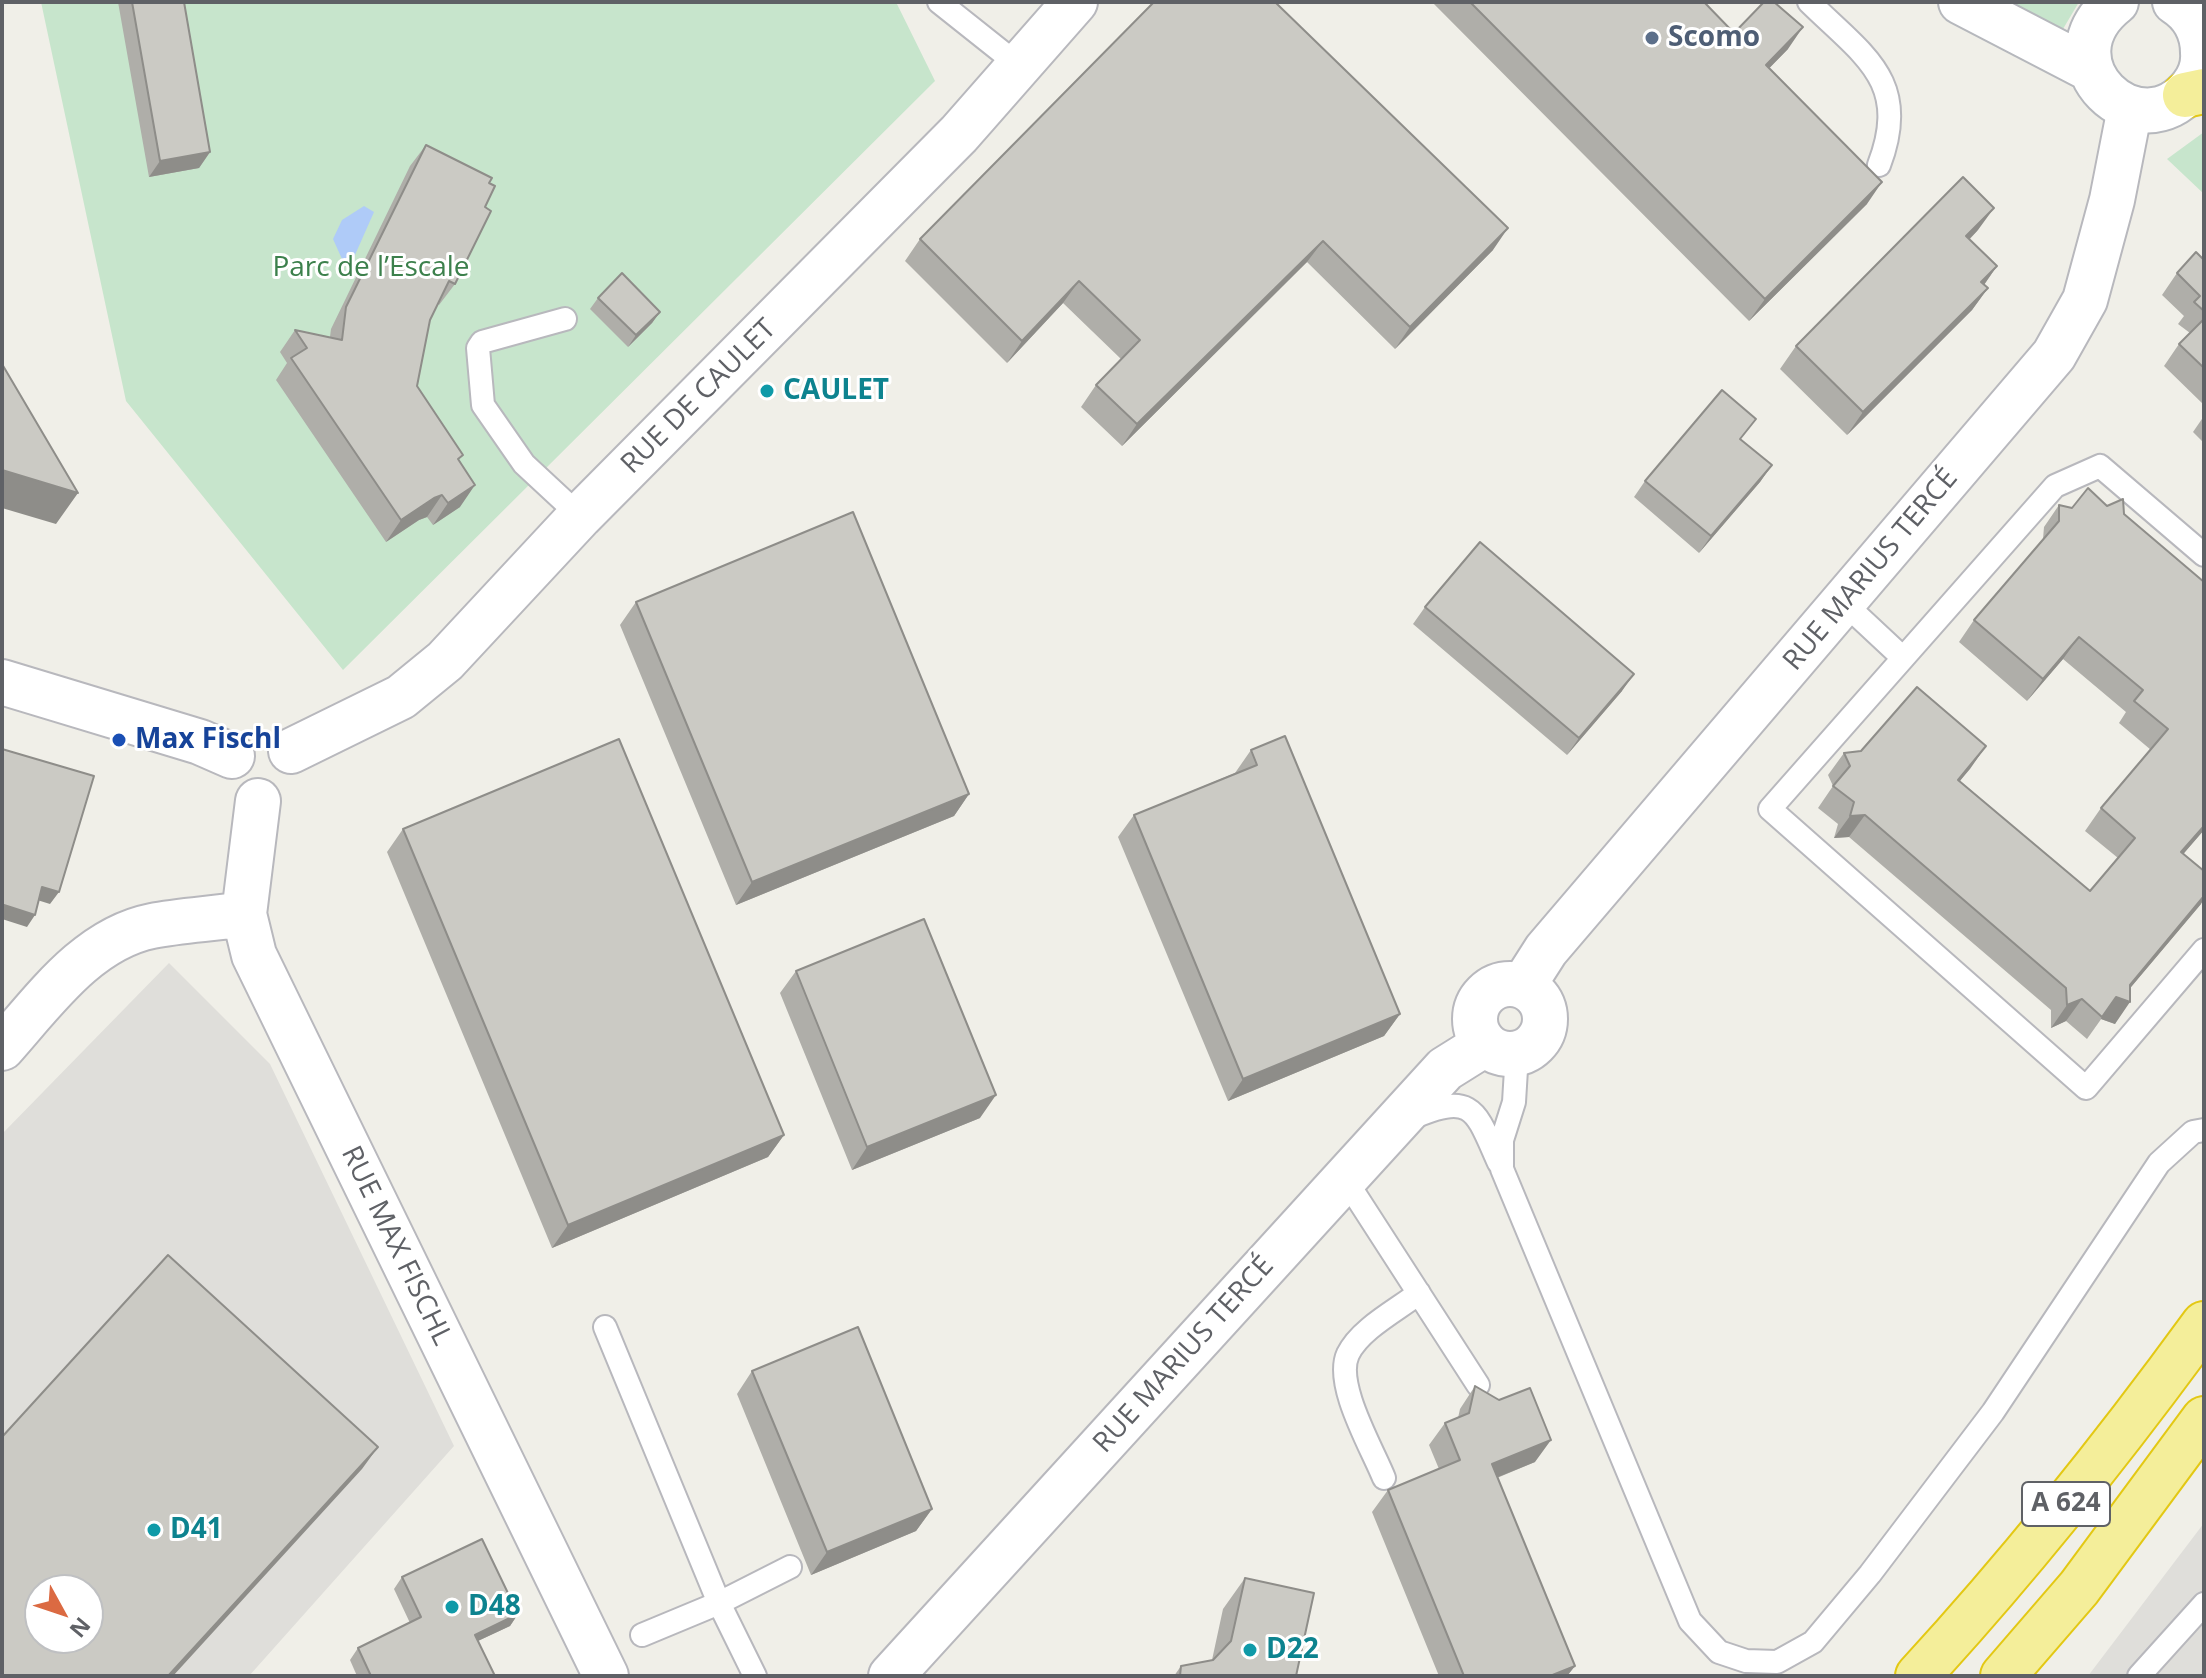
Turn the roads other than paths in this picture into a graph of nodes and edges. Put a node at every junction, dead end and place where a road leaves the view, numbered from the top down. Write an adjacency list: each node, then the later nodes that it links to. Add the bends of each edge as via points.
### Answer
1 (939, 2): 7 (lane)
2 (1075, 2): 7 (street, RUE DE CAULET)
3 (1809, 2): 11 (lane, via 1877,69 1892,109 1890,136)
4 (1961, 2): 8 (street)
5 (2116, 2): 8 (street, via 2092,31)
6 (2175, 2): 9 (street, via 2197,22 2203,40)
7 (1017, 64): 13 (street, RUE DE CAULET, via 959,134)
8 (2090, 69): 10 (street, via 2106,93)
9 (2195, 93): 10 (street, via 2168,106)
10 (2130, 108): 15 (street, RUE MARIUS TERCÉ, via 2085,300 2054,355)
11 (1879, 165)
12 (565, 319): 13 (lane, via 482,342 478,348 483,405 524,464)
13 (580, 516): 18 (street, RUE DE CAULET, via 445,661 401,697)
14 (2204, 555): 16 (lane, via 2100,466 2055,486)
15 (1843, 602): 16 (lane); 24 (street, RUE MARIUS TERCÉ, via 1546,950 1523,986 1496,986 1485,994 1475,1019)
16 (1903, 658): 22 (lane, via 1770,809 2086,1088)
17 (2, 682): 19 (street)
18 (291, 751): 19 (street, via 266,735 245,740); 20 (street, via 296,762 291,787 282,796)
19 (232, 756): 20 (street, via 237,790)
20 (258, 801): 21 (street, RUE MAX FISCHL)
21 (244, 914): 23 (street, via 151,926 108,943 73,969); 41 (street, RUE MAX FISCHL, via 254,955)
22 (2204, 950)
23 (2, 1048)
24 (1501, 1049): 25 (street, RUE MARIUS TERCÉ, via 1445,1069); 27 (lane, via 1514,1102 1502,1140)
25 (1394, 1125): 27 (lane, via 1458,1104 1472,1111); 28 (street, RUE MARIUS TERCÉ)
26 (2204, 1130): 27 (lane, via 2193,1132 2159,1163 1993,1412 1870,1574 1813,1642 1777,1662 1746,1661 1719,1652 1690,1621)
27 (1502, 1169)
28 (1345, 1179): 29 (lane); 43 (street, RUE MARIUS TERCÉ)
29 (1419, 1293): 32 (lane); 35 (lane, via 1362,1337 1345,1366 1346,1389)
30 (2204, 1324): 44 (highway, A 624, via 2125,1432)
31 (605, 1327): 38 (lane)
32 (1478, 1385)
33 (2204, 1419): 37 (highway, A 624)
34 (2204, 1465): 37 (highway)
35 (1384, 1478)
36 (790, 1567): 38 (lane)
37 (2079, 1588): 45 (highway, A 624)
38 (719, 1603): 40 (lane); 42 (lane)
39 (2204, 1604): 46 (lane)
40 (642, 1635)
41 (606, 1676)
42 (755, 1676)
43 (891, 1676)
44 (1918, 1676)
45 (2003, 1676)
46 (2139, 1676)

